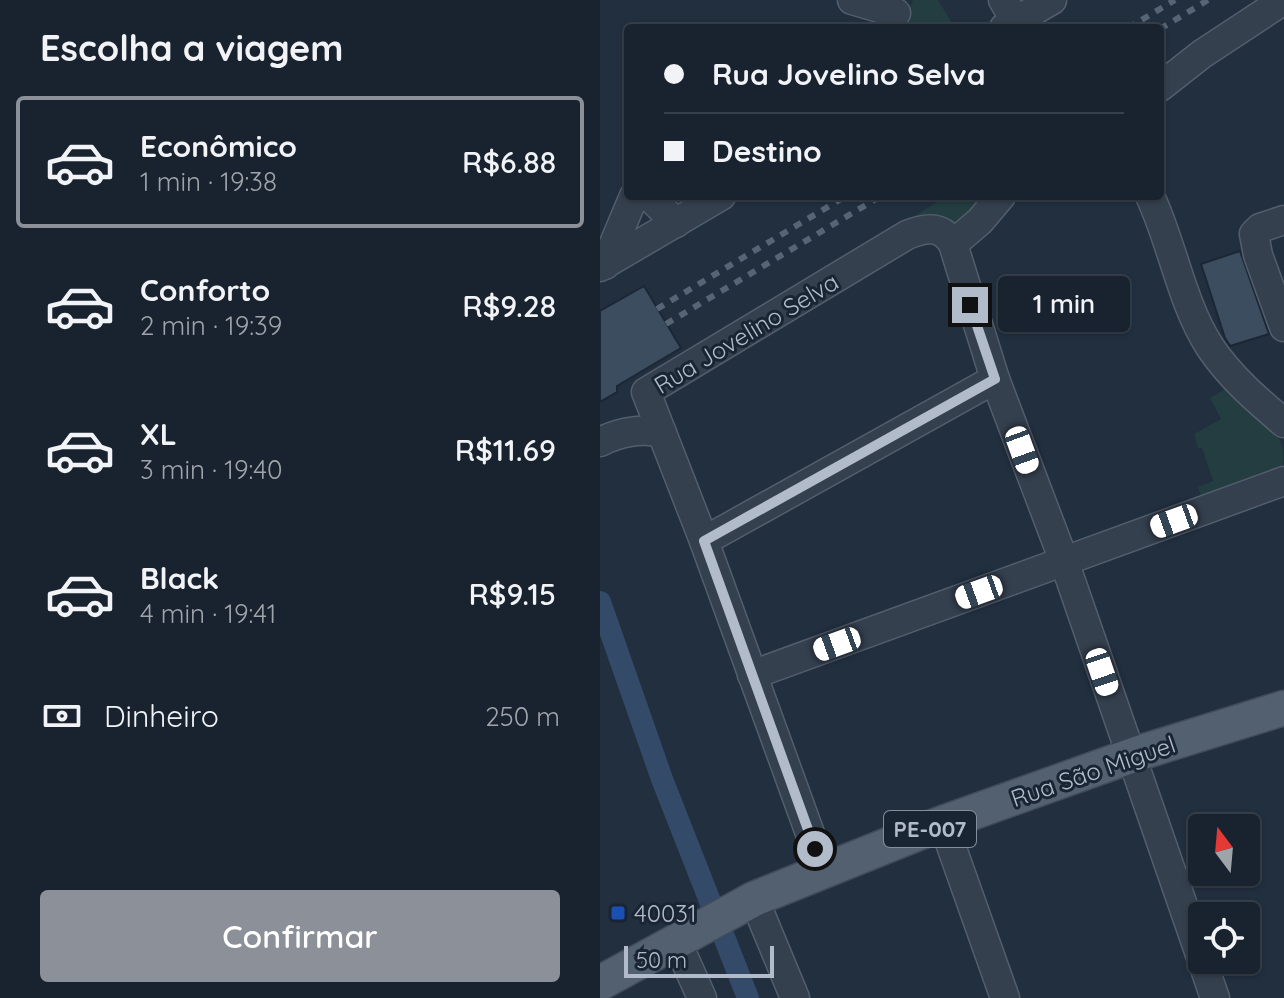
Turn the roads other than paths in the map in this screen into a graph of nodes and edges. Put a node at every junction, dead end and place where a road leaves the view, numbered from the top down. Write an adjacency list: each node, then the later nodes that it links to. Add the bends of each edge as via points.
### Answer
1 (852, 0): 4 (street)
2 (1052, 0): 5 (street)
3 (1284, 0): 6 (street)
4 (896, 14)
5 (1011, 19)
6 (1164, 84)
7 (632, 200): 15 (street)
8 (653, 200): 13 (street)
9 (714, 200): 13 (street)
10 (998, 200): 14 (street)
11 (1151, 200): 18 (street, via 1209,345 1228,371)
12 (1284, 220): 16 (street, via 1254,234)
13 (676, 223): 15 (street)
14 (953, 244): 17 (street); 19 (street, Rua Jovelino Selva, via 941,230 920,229 907,235 646,392)
15 (602, 266)
16 (1284, 327)
17 (995, 379): 22 (street); 23 (street)
18 (1284, 423)
19 (662, 433): 20 (street, via 637,431); 22 (street, Rua Jovelino Selva)
20 (600, 442)
21 (1284, 481): 23 (street)
22 (704, 541): 24 (street, Rua Jovelino Selva)
23 (1064, 561): 24 (street); 26 (street)
24 (752, 675): 28 (street, Rua Jovelino Selva)
25 (1284, 708): 26 (main road, Rua São Miguel / PE-007)
26 (1131, 756): 27 (main road, Rua São Miguel / PE-007); 35 (street)
27 (943, 823): 28 (main road, Rua São Miguel / PE-007); 34 (street)
28 (824, 872): 29 (main road, Rua São Miguel / PE-007)
29 (754, 899): 30 (main road, Rua São Miguel / PE-007); 33 (street)
30 (676, 940): 31 (main road, Rua São Miguel / PE-007); 32 (street)
31 (600, 983)
32 (702, 998)
33 (795, 998)
34 (1005, 998)
35 (1215, 998)

